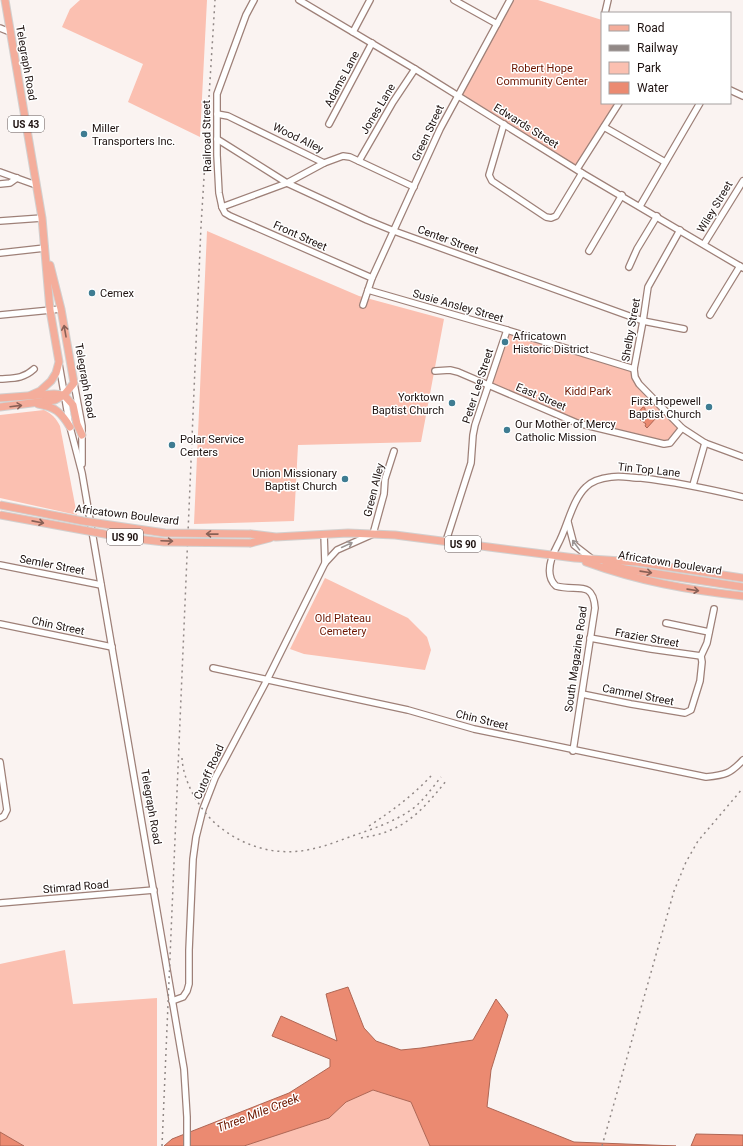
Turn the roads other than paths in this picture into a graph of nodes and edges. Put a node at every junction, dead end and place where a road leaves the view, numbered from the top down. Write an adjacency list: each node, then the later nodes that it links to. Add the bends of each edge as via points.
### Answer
1 (5, 0): 11 (main road, Telegraph Road / US 43)
2 (254, 0): 20 (street, Railroad Street, via 219,85)
3 (299, 0): 12 (street, Edwards Street)
4 (370, 0): 12 (street)
5 (454, 0): 9 (street)
6 (510, 0): 9 (street, Green Street)
7 (608, 0): 8 (street)
8 (605, 12)
9 (497, 24): 16 (street, Green Street)
10 (0, 28): 11 (street)
11 (10, 32): 34 (main road, Telegraph Road / US 43)
12 (353, 32): 13 (street, Edwards Street)
13 (372, 43): 14 (street, Edwards Street); 21 (street, Adams Lane)
14 (415, 69): 16 (street, Edwards Street); 25 (street, Jones Lane)
15 (731, 90): 17 (street)
16 (458, 95): 22 (street, Edwards Street); 35 (street, Green Street)
17 (743, 96)
18 (618, 104): 23 (street)
19 (699, 104): 26 (street)
20 (217, 114): 24 (street, Railroad Street); 27 (street, Wood Alley, via 228,116)
21 (329, 124)
22 (504, 124): 28 (street, Edwards Street); 28 (street, via 489,175 492,181 546,217 556,216)
23 (604, 127): 26 (street); 28 (street)
24 (217, 139): 32 (street, Center Street); 38 (street, Railroad Street, via 218,193)
25 (359, 161): 27 (street, Wood Alley, via 343,156); 35 (street, Wood Alley)
26 (665, 162): 37 (street)
27 (324, 163): 32 (street)
28 (580, 171): 36 (street, Edwards Street)
29 (0, 172): 30 (street)
30 (16, 178): 33 (street, via 10,183); 34 (street)
31 (743, 181): 44 (street, Wiley Street)
32 (287, 182): 38 (street); 43 (street, Center Street)
33 (0, 184)
34 (36, 185): 40 (main road, Telegraph Road / US 43)
35 (414, 187): 43 (street, Green Street)
36 (622, 196): 37 (street, Edwards Street); 46 (street)
37 (640, 206): 39 (street, Edwards Street)
38 (222, 207): 50 (street, Front Street, via 230,216)
39 (657, 216): 42 (street, Edwards Street); 48 (street)
40 (42, 218): 41 (street); 45 (main road, Telegraph Road / US 43)
41 (0, 221)
42 (680, 230): 44 (street, Edwards Street); 57 (street, Shelby Street, via 648,287)
43 (394, 231): 50 (street, Green Street); 57 (street, Center Street)
44 (704, 244): 49 (street, Edwards Street)
45 (45, 248): 47 (street); 53 (main road, Telegraph Road / US 43); 54 (main road, Telegraph Road / US 43)
46 (589, 251)
47 (0, 253)
48 (629, 267)
49 (742, 267): 56 (street)
50 (372, 278): 51 (street, Green Street)
51 (368, 290): 52 (street); 59 (street, Susie Ansley Street)
52 (363, 305)
53 (62, 309): 54 (street); 65 (main road, Telegraph Road / US 43, one-way to 53)
54 (50, 310): 55 (street); 60 (main road, Telegraph Road / US 43)
55 (0, 315)
56 (710, 315)
57 (644, 321): 58 (street, Center Street); 62 (street, Shelby Street)
58 (684, 329)
59 (507, 330): 62 (street, Susie Ansley Street); 66 (street, Peter Lee Street)
60 (58, 362): 67 (main road, via 51,381); 68 (street, Telegraph Road)
61 (34, 369): 64 (street, via 27,375)
62 (634, 369): 73 (street, Shelby Street, via 639,384)
63 (434, 371): 66 (street, East Street, via 458,372)
64 (0, 379)
65 (74, 383): 68 (main road); 74 (street, Telegraph Road)
66 (490, 385): 73 (street, East Street, via 577,423 664,444 670,443); 87 (street, Peter Lee Street, via 473,435 471,463)
67 (31, 395): 68 (main road); 69 (main road)
68 (64, 395): 70 (main road, via 55,400); 72 (street, Telegraph Road); 74 (main road, via 73,405)
69 (0, 398)
70 (32, 404): 71 (main road, one-way to 70); 72 (main road, via 55,409)
71 (0, 407)
72 (70, 427): 78 (street, Telegraph Road)
73 (682, 428): 75 (street, Shelby Street)
74 (82, 435): 78 (street, Telegraph Road)
75 (705, 443): 77 (street, Shelby Street); 79 (street)
76 (394, 451): 85 (street, Green Alley)
77 (743, 457)
78 (82, 473): 94 (street, Telegraph Road)
79 (693, 486): 80 (street, Tin Top Lane); 83 (street, Tin Top Lane, via 620,476 591,482 580,495)
80 (743, 497)
81 (0, 505): 86 (main road, Africatown Boulevard / US 90, one-way to 81, bridge, via 164,532 83,521)
82 (0, 515): 86 (main road, Africatown Boulevard / US 90, one-way to 86, bridge, via 120,537 164,542 251,543)
83 (568, 522): 88 (street, Tin Top Lane); 90 (street, one-way to 83, via 574,545)
84 (324, 534): 85 (main road, Africatown Boulevard / US 90); 86 (main road, Africatown Boulevard / US 90); 91 (street, Cutoff Road)
85 (373, 534): 87 (main road, Africatown Boulevard / US 90); 91 (street, Cutoff Road, one-way to 85, via 337,550)
86 (276, 537)
87 (446, 541): 88 (main road, Africatown Boulevard / US 90)
88 (552, 555): 89 (main road, Africatown Boulevard / US 90); 101 (street, South Magazine Road, via 550,578 554,583 561,587 583,588 593,595 595,608)
89 (575, 558): 90 (main road, Africatown Boulevard / US 90); 96 (main road, one-way to 96, via 616,573 674,587)
90 (594, 560): 93 (main road, Africatown Boulevard / US 90, via 637,562); 95 (main road, Africatown Boulevard / US 90, one-way to 95, via 625,569)
91 (325, 563): 105 (street, Cutoff Road)
92 (0, 565): 94 (street, Semler Street)
93 (743, 578)
94 (101, 585): 102 (street, Telegraph Road)
95 (743, 587)
96 (743, 596)
97 (714, 609): 100 (street)
98 (666, 623): 100 (street)
99 (0, 624): 102 (street, Chin Street)
100 (709, 632): 103 (street)
101 (590, 638): 103 (street, Frazier Street); 106 (street, South Magazine Road)
102 (112, 647): 111 (street, Telegraph Road)
103 (701, 656): 106 (street, Cammel Street, via 700,681 691,710 685,713)
104 (213, 668): 105 (street, Chin Street)
105 (267, 680): 107 (street, Chin Street, via 408,710 474,729); 113 (street, Cutoff Road, via 215,778 203,809 193,859 189,984 183,997)
106 (582, 694): 107 (street, South Magazine Road)
107 (573, 751): 108 (street, Chin Street, via 706,777 725,775)
108 (743, 760)
109 (0, 763): 110 (street, via 7,810)
110 (2, 817)
111 (154, 890): 112 (street, Stimrad Road); 113 (street, Telegraph Road)
112 (0, 903)
113 (172, 1001): 114 (street, Telegraph Road, via 184,1069)
114 (187, 1146)

